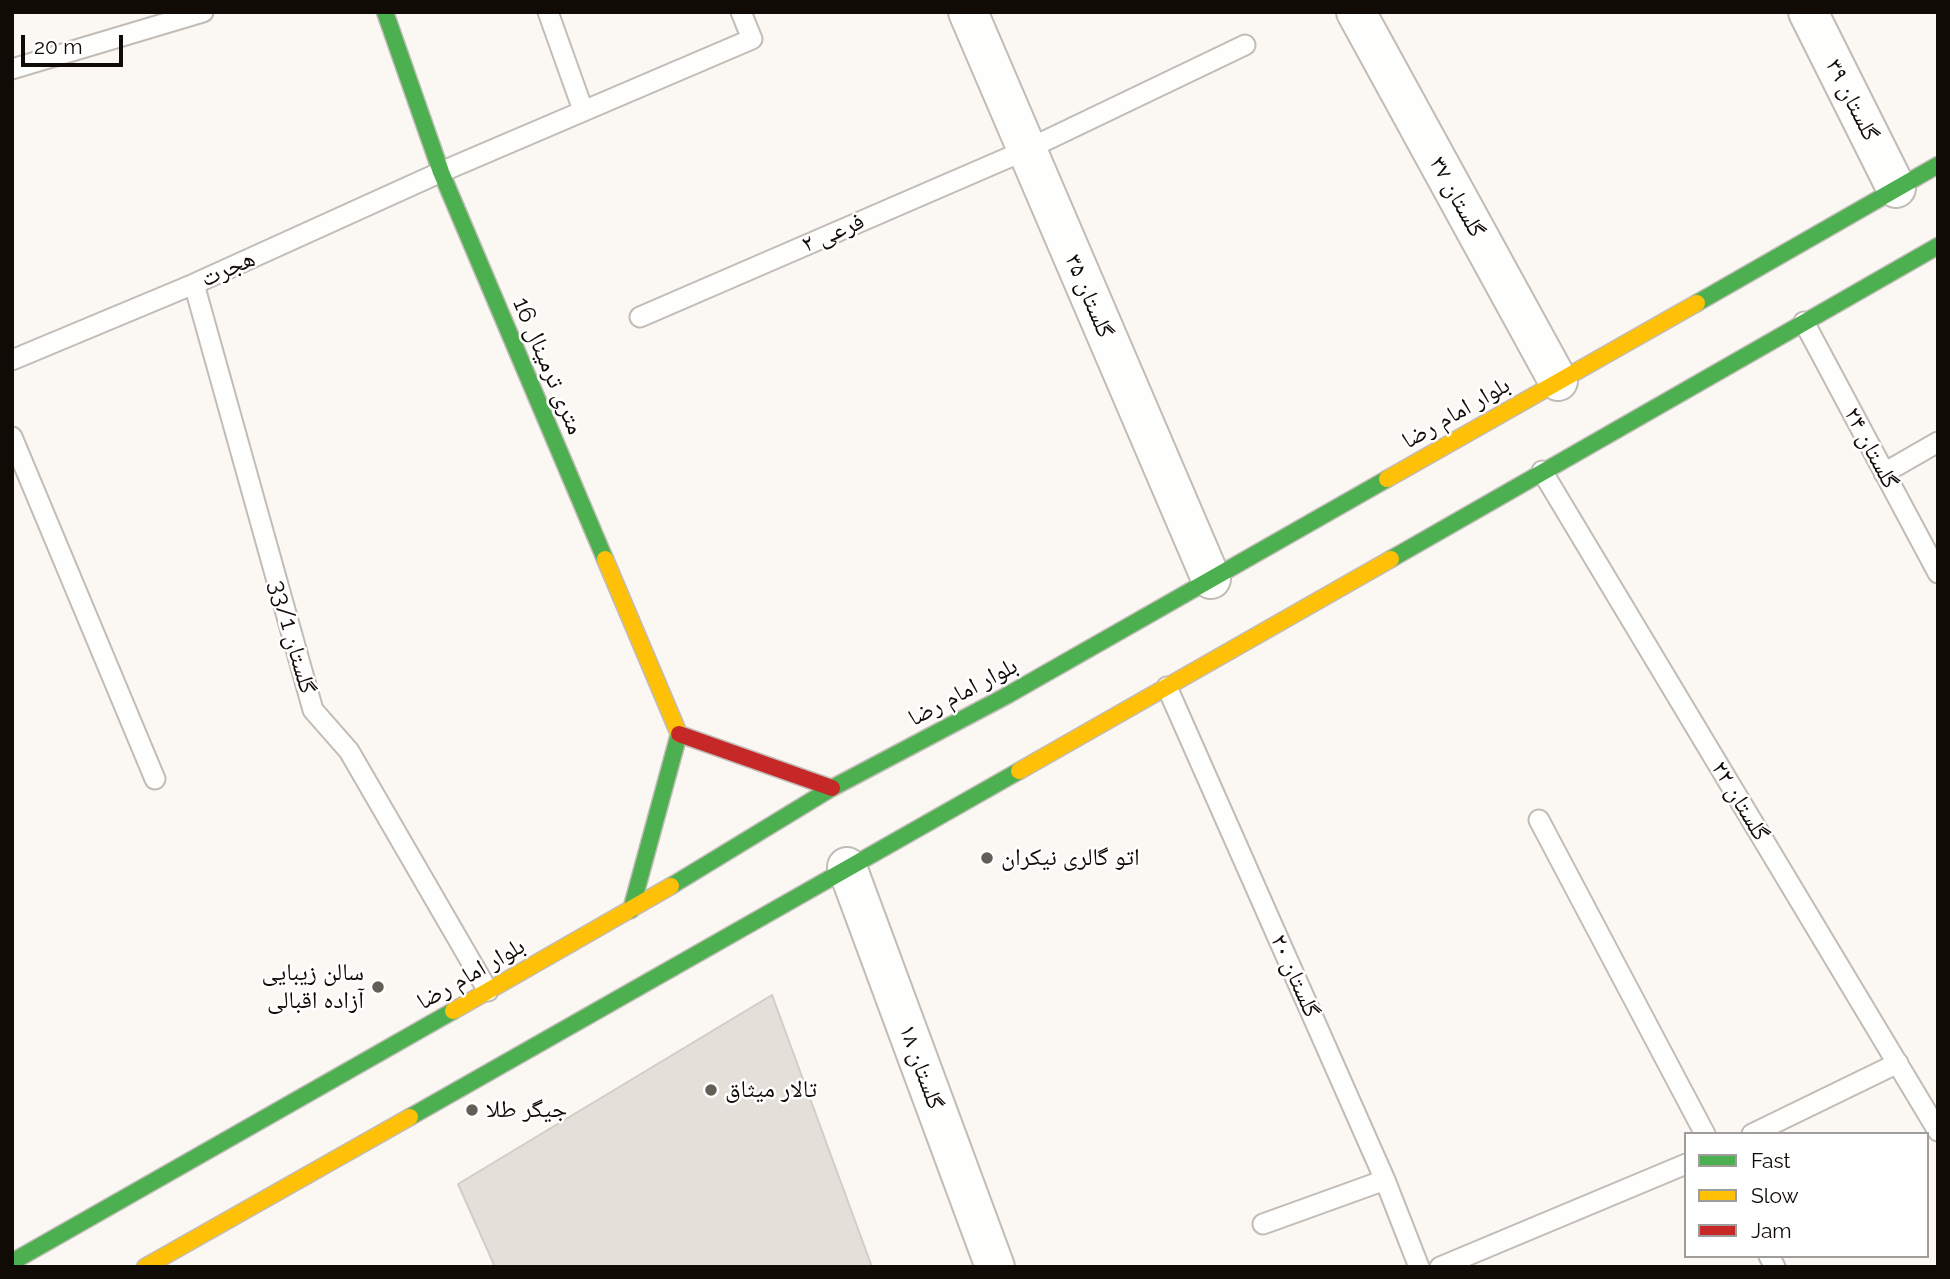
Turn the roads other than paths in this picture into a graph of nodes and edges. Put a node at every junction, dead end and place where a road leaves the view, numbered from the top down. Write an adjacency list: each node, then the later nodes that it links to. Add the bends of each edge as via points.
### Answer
1 (203, 12): 9 (lane)
2 (385, 12): 13 (main road, 16 متری ترمینال)
3 (548, 12): 10 (lane)
4 (741, 12): 10 (lane, هجرت, via 752,38)
5 (968, 12): 11 (street, گلستان ۳۵)
6 (1356, 12): 20 (street, گلستان ۳۷)
7 (1808, 12): 14 (street, گلستان ۳۹)
8 (1245, 45): 11 (lane, فرعی ۲)
9 (12, 69)
10 (583, 110): 13 (lane, هجرت)
11 (1027, 150): 17 (lane, فرعی ۲); 26 (street, گلستان ۳۵)
12 (1938, 165): 14 (main road, بلوار امام رضا)
13 (441, 172): 16 (lane, هجرت); 28 (main road, 16 متری ترمینال)
14 (1896, 188): 20 (main road, بلوار امام رضا)
15 (1938, 246): 18 (main road)
16 (194, 284): 19 (lane, هجرت); 34 (lane, گلستان 33/1, via 313,709 349,751)
17 (640, 317)
18 (1804, 321): 23 (main road); 24 (lane, گلستان ۲۴)
19 (12, 360)
20 (1558, 381): 26 (main road, بلوار امام رضا)
21 (12, 438): 29 (lane)
22 (1938, 442): 24 (lane)
23 (1542, 471): 27 (main road); 35 (lane, گلستان ۲۲)
24 (1884, 473): 25 (lane, گلستان ۲۴)
25 (1938, 573)
26 (1211, 579): 30 (main road, بلوار امام رضا)
27 (1167, 687): 32 (main road); 40 (lane, گلستان ۲۰)
28 (679, 734): 30 (main road); 33 (main road)
29 (155, 779)
30 (832, 788): 33 (main road, بلوار امام رضا)
31 (1539, 820): 37 (lane)
32 (847, 867): 43 (main road); 44 (street, گلستان ۱۸)
33 (631, 909): 34 (main road, بلوار امام رضا)
34 (488, 991): 42 (main road, بلوار امام رضا)
35 (1898, 1063): 36 (lane, گلستان ۲۲); 38 (lane)
36 (1938, 1131)
37 (1704, 1132)
38 (1756, 1132)
39 (1684, 1165): 46 (lane)
40 (1385, 1181): 41 (lane); 45 (lane, گلستان ۲۰)
41 (1263, 1224)
42 (12, 1262)
43 (145, 1267)
44 (995, 1267)
45 (1419, 1267)
46 (1440, 1267)

